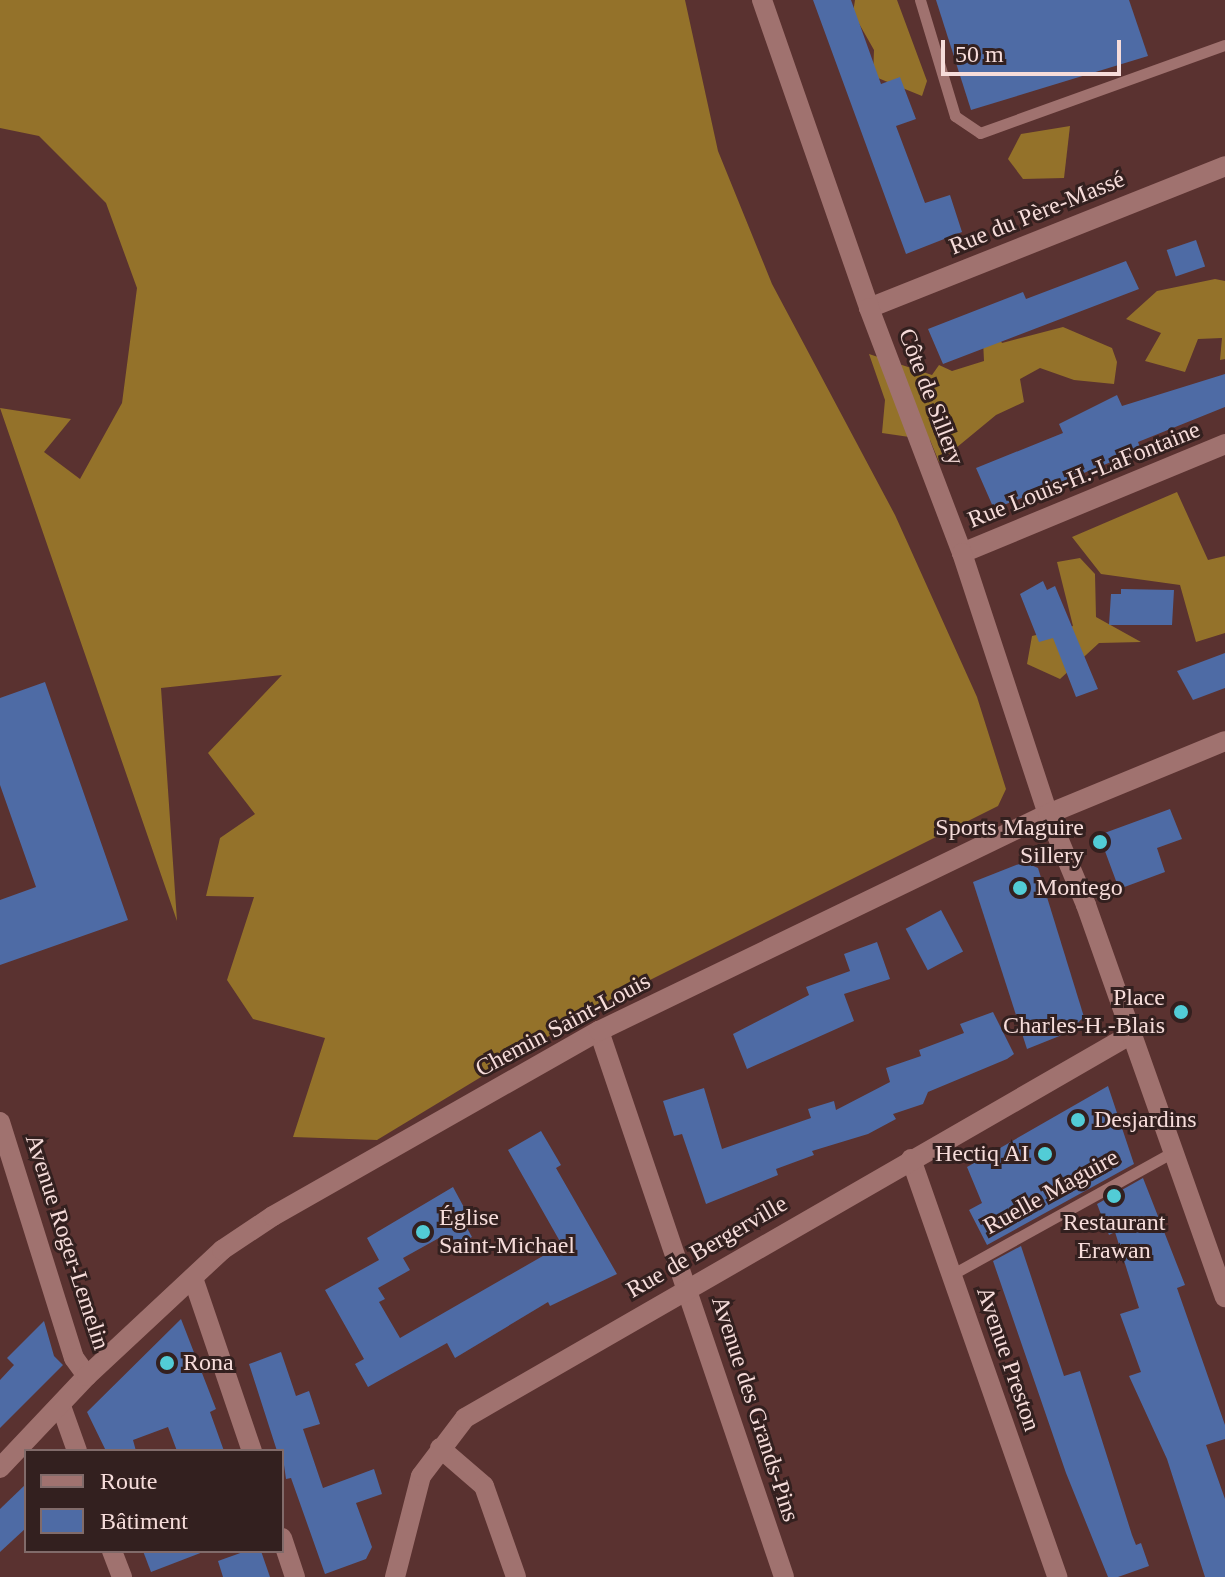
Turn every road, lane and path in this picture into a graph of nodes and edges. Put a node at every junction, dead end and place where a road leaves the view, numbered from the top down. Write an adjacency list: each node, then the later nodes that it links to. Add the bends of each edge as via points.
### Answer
1 (762, 0): 5 (street, Côte de Sillery)
2 (920, 0): 3 (lane, via 955,116 980,133)
3 (1225, 45)
4 (1225, 166): 5 (street, Rue du Père-Massé)
5 (869, 308): 7 (street, Côte de Sillery)
6 (1225, 444): 7 (street, Rue Louis-H.-LaFontaine)
7 (962, 553): 9 (street, Côte de Sillery)
8 (1225, 741): 9 (street, Chemin Saint-Louis)
9 (1048, 814): 10 (street, Chemin Saint-Louis); 11 (street, Côte de Sillery)
10 (599, 1031): 16 (street, Chemin Saint-Louis, via 273,1216 222,1250); 17 (street, Avenue des Grands-Pins)
11 (1130, 1035): 13 (street, Côte de Sillery); 14 (street, Rue de Bergerville)
12 (0, 1122): 19 (street, Avenue Roger-Lemelin, via 69,1344)
13 (1173, 1152): 15 (lane, Ruelle Maguire); 18 (street, Côte de Sillery)
14 (911, 1159): 15 (street, Avenue Preston); 17 (street, Rue de Bergerville)
15 (951, 1275): 32 (street, Avenue Preston)
16 (193, 1278): 19 (street, Chemin Saint-Louis); 23 (street)
17 (688, 1289): 21 (street, Rue de Bergerville, via 488,1401); 31 (street, Avenue des Grands-Pins)
18 (1225, 1297)
19 (87, 1376): 20 (street, Chemin Saint-Louis)
20 (61, 1406): 22 (street); 24 (street, Chemin Saint-Louis)
21 (440, 1448): 29 (street, Rue de Bergerville, via 421,1476); 30 (street, via 484,1486)
22 (76, 1449)
23 (251, 1449)
24 (0, 1468)
25 (284, 1544): 28 (street)
26 (113, 1553): 27 (street)
27 (122, 1577)
28 (295, 1577)
29 (395, 1577)
30 (516, 1577)
31 (784, 1577)
32 (1057, 1577)

